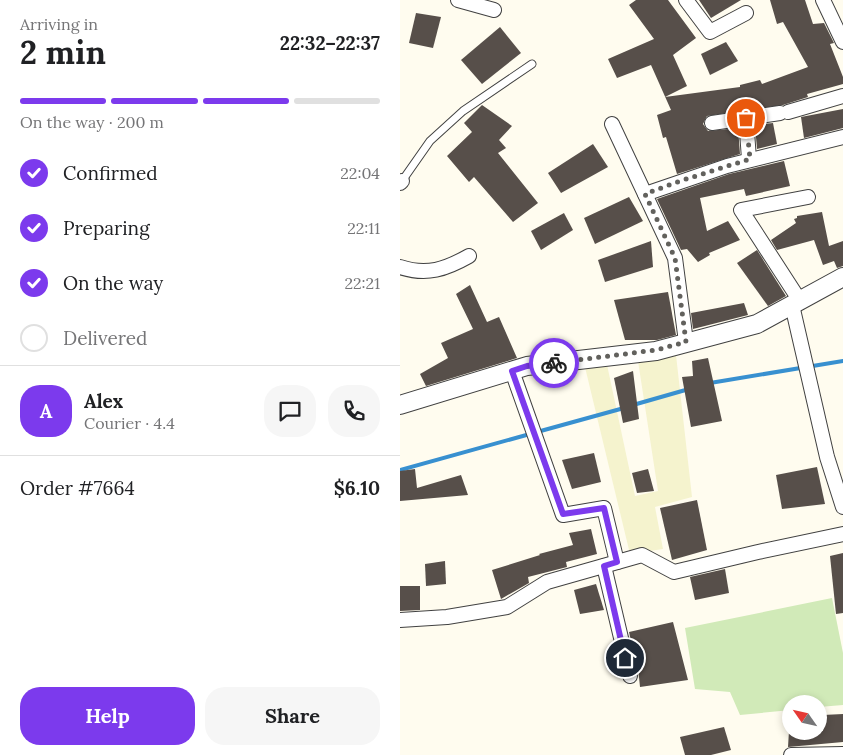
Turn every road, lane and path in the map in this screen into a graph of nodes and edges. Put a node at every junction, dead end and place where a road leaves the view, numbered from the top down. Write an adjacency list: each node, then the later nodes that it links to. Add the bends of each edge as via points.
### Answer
1 (458, 0): 4 (street)
2 (686, 0): 5 (street, via 710,32)
3 (823, 0): 6 (street)
4 (494, 10)
5 (746, 13)
6 (843, 42)
7 (532, 64): 14 (lane, via 463,111 430,141)
8 (843, 96): 9 (street, via 784,113)
9 (746, 118): 10 (street); 13 (street)
10 (712, 123)
11 (612, 124): 15 (street)
12 (843, 137): 13 (street)
13 (750, 159): 15 (street)
14 (401, 182)
15 (645, 194): 21 (street, via 675,258)
16 (808, 197): 20 (street, via 741,210)
17 (469, 256): 18 (street, via 446,269 414,272)
18 (400, 267)
19 (843, 277): 20 (street)
20 (796, 303): 21 (street, via 757,324); 24 (street, via 827,457)
21 (686, 342): 22 (street, via 656,350 527,366)
22 (512, 371): 23 (street); 26 (street, via 563,514 604,508)
23 (400, 405)
24 (843, 507)
25 (843, 534): 26 (street, via 674,572 642,555)
26 (610, 564): 27 (street, via 547,582 507,606 447,617); 28 (street)
27 (400, 620)
28 (630, 676)
29 (843, 754): 30 (street)
30 (791, 755)

